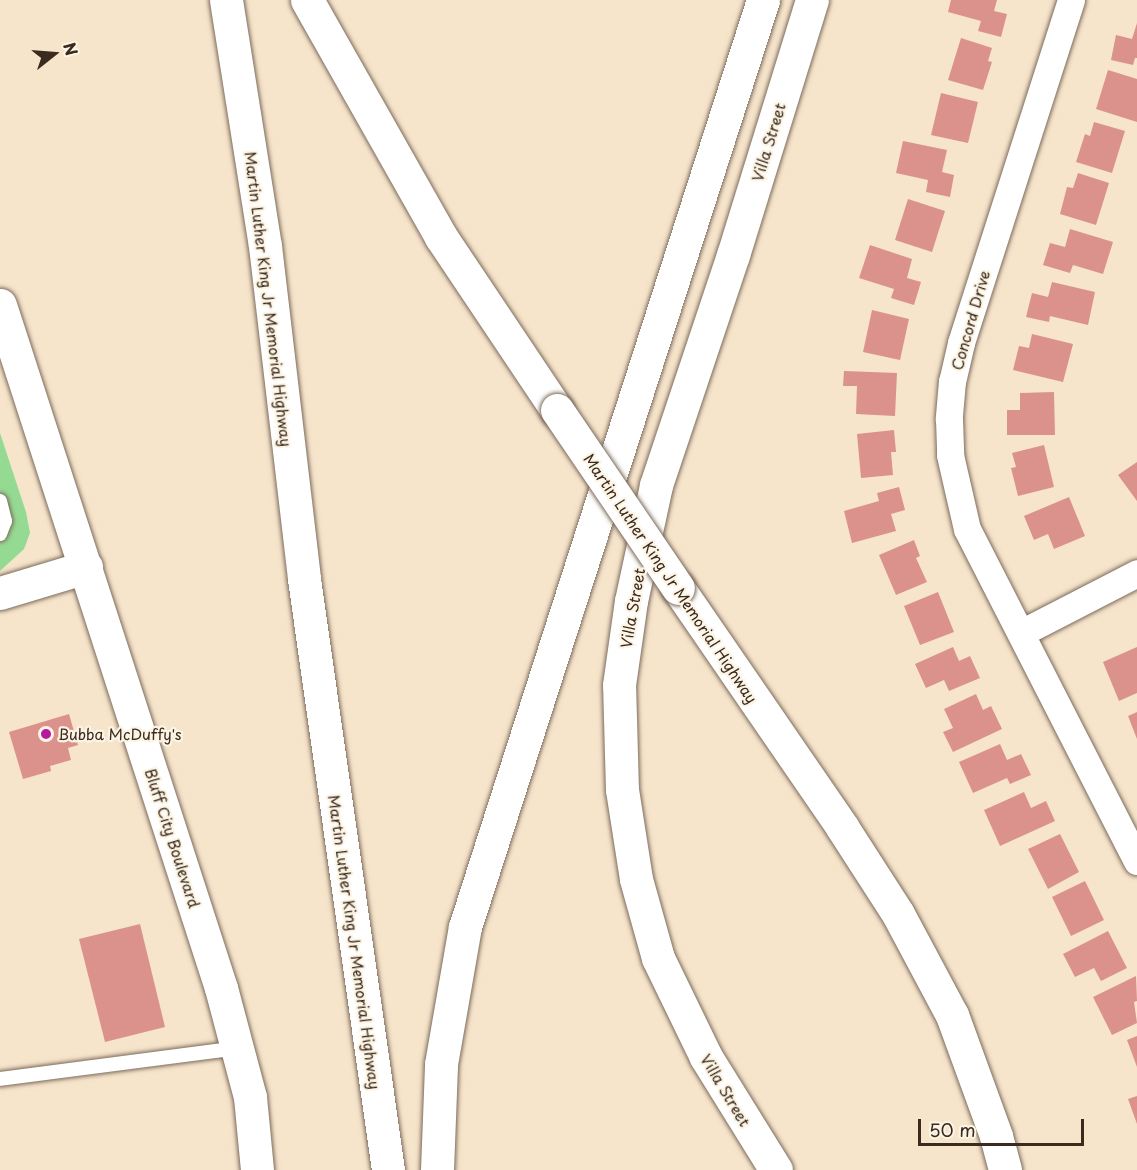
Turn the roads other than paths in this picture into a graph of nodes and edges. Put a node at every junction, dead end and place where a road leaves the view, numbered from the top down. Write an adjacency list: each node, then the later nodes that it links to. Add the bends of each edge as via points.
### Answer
1 (226, 0): 17 (main road, Martin Luther King Jr Memorial Highway, via 265,246 304,579)
2 (307, 0): 20 (main road, Martin Luther King Jr Memorial Highway, bridge, via 441,237 898,914 952,1015)
3 (763, 0): 18 (main road, via 465,927 441,1064)
4 (812, 0): 19 (main road, Villa Street, via 656,485 631,601 620,685 622,790 636,879 658,957 706,1058)
5 (1071, 0): 12 (street, Concord Drive, via 961,343 948,419 950,455 967,529)
6 (0, 305): 9 (main road, Bluff City Boulevard)
7 (0, 501): 8 (lane, via 4,513)
8 (2, 531)
9 (86, 567): 11 (main road); 14 (main road, Bluff City Boulevard)
10 (1137, 573): 12 (street)
11 (0, 593)
12 (1021, 633): 13 (street, Concord Drive)
13 (1137, 861)
14 (238, 1048): 15 (lane); 16 (main road, Bluff City Boulevard, via 250,1097)
15 (0, 1078)
16 (257, 1170)
17 (388, 1170)
18 (437, 1170)
19 (776, 1170)
20 (1005, 1170)

